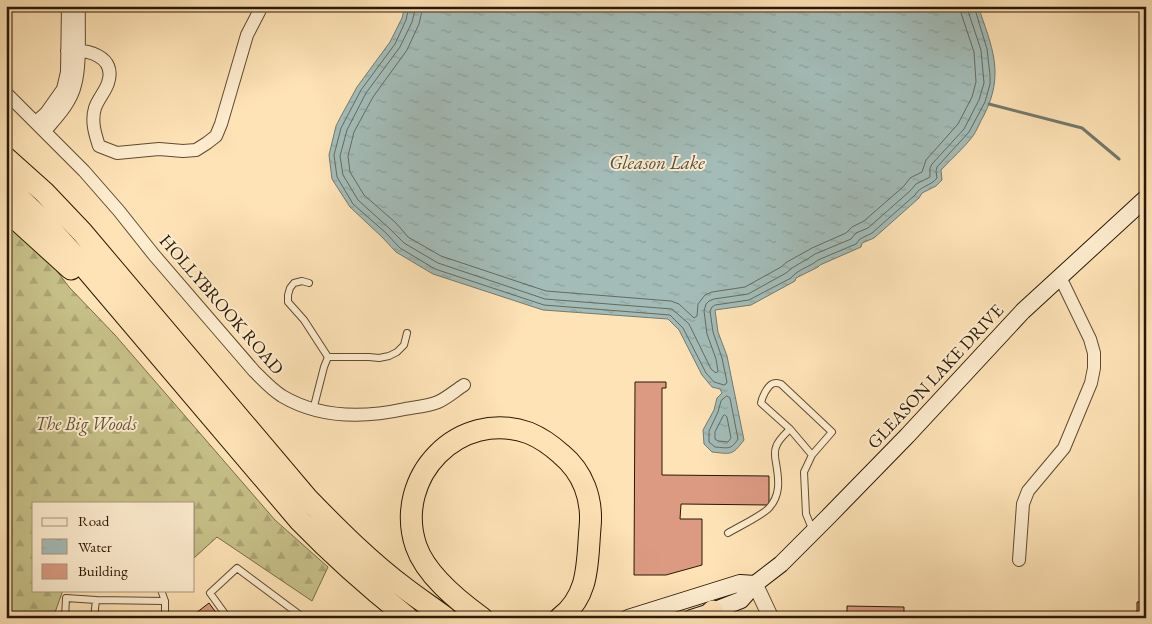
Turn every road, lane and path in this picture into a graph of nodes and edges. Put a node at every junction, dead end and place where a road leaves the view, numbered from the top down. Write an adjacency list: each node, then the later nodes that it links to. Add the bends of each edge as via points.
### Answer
1 (68, 6): 4 (street)
2 (78, 6): 4 (street)
3 (262, 6): 4 (street, via 247,35 216,136 196,150 117,153 99,146 93,130 95,109 108,82 108,68 94,53)
4 (73, 51): 6 (street, via 78,68 75,86 68,101)
5 (6, 93): 6 (street, HOLLYBROOK ROAD)
6 (41, 127): 17 (street, HOLLYBROOK ROAD, via 120,211 254,371 282,396)
7 (6, 158): 35 (highway, via 82,232 307,498 388,574)
8 (6, 185): 13 (highway, via 57,235)
9 (1146, 198): 11 (main road, GLEASON LAKE DRIVE)
10 (6, 210): 13 (highway)
11 (1060, 277): 20 (main road, GLEASON LAKE DRIVE, via 1022,311); 22 (street, via 1090,339 1094,368 1064,448 1028,491 1023,504)
12 (308, 283): 15 (lane, via 294,283 288,302 304,320)
13 (120, 308): 34 (highway, via 300,521 355,574)
14 (407, 333): 15 (lane, via 404,345 388,356)
15 (328, 358): 17 (lane)
16 (464, 385): 17 (street, HOLLYBROOK ROAD, via 438,402 389,412 360,415)
17 (313, 410)
18 (790, 429): 19 (lane); 19 (lane, via 761,403 772,384 781,384 832,432); 21 (lane, via 776,448 779,482 773,503 766,511)
19 (812, 455): 20 (lane, via 804,472 806,514)
20 (813, 532): 23 (main road, GLEASON LAKE DRIVE)
21 (728, 533)
22 (1019, 560)
23 (755, 584): 27 (main road, GLEASON LAKE DRIVE, via 740,600); 37 (main road, via 740,583); 39 (street)
24 (162, 592): 26 (lane)
25 (96, 600): 26 (lane); 29 (lane, via 66,598); 30 (lane)
26 (166, 601): 31 (lane)
27 (709, 614): 38 (main road, GLEASON LAKE DRIVE)
28 (478, 615): 36 (highway, via 444,586 420,555 412,525 413,503 426,467 444,447 477,431 504,428 528,433 551,446 573,466 588,494 590,525 586,580 575,603)
29 (65, 618)
30 (94, 618)
31 (165, 618)
32 (228, 618): 33 (lane, via 210,593 237,568)
33 (304, 618)
34 (408, 618)
35 (446, 618)
36 (560, 618)
37 (628, 618)
38 (690, 618)
39 (770, 618)

